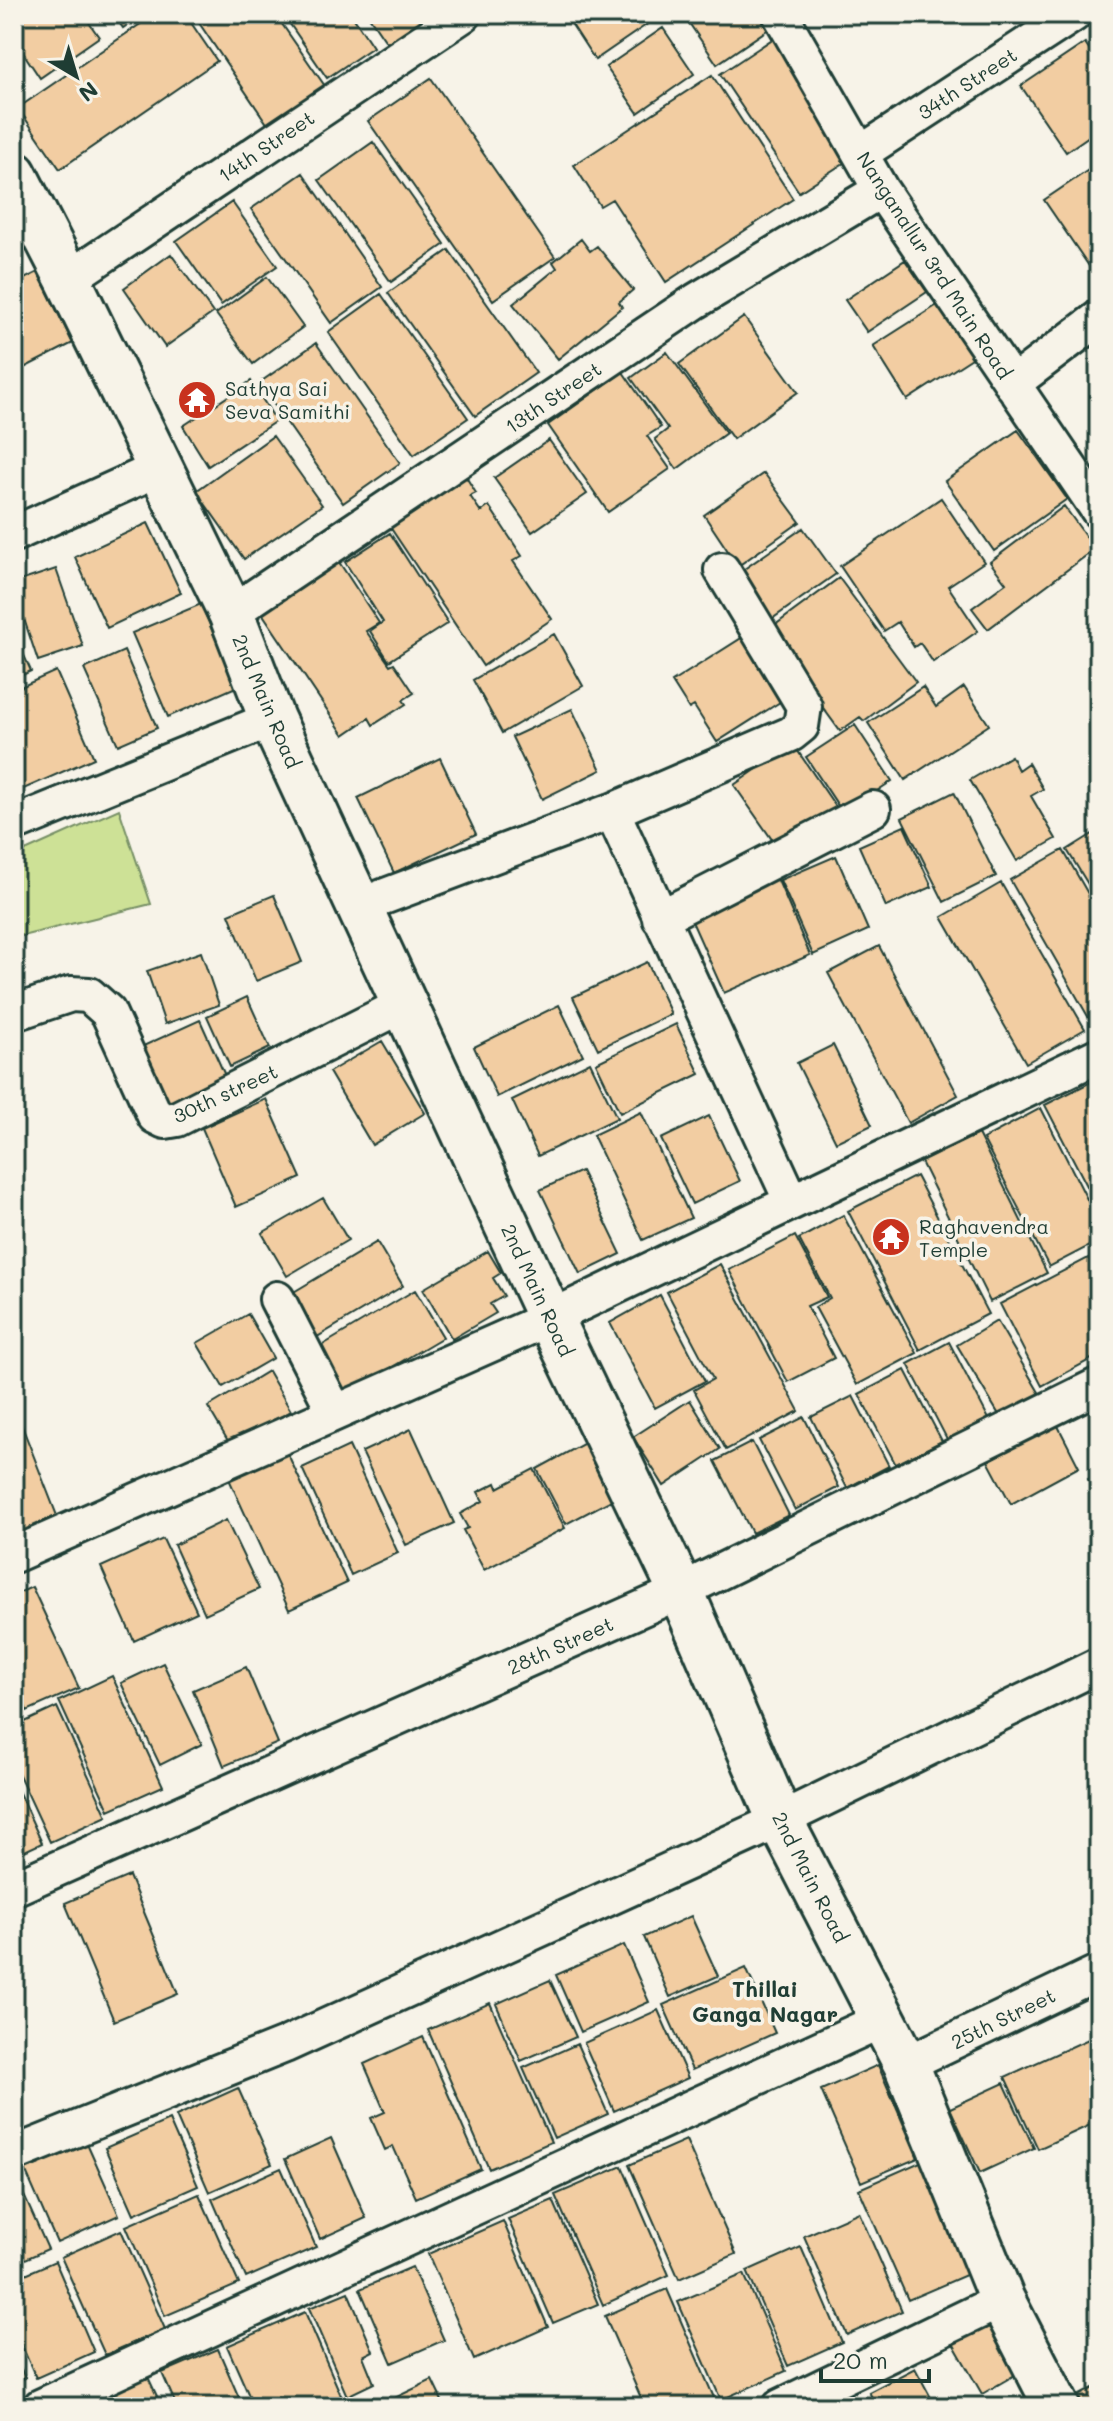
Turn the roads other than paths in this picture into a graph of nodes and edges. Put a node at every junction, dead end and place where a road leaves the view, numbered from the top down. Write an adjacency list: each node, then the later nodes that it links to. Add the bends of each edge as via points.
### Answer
1 (464, 14): 7 (street, 14th Street)
2 (780, 14): 4 (street, Nanganallur 3rd Main Road)
3 (1074, 14): 4 (street, 34th Street)
4 (861, 153): 6 (street, Nanganallur 3rd Main Road)
5 (14, 174): 7 (street, 2nd Main Road)
6 (881, 190): 9 (street, Nanganallur 3rd Main Road); 14 (street, 13th Street, via 696,301)
7 (68, 279): 10 (street, 2nd Main Road)
8 (1099, 318): 9 (street)
9 (1012, 384): 11 (street, Nanganallur 3rd Main Road)
10 (160, 468): 12 (street); 14 (street, 2nd Main Road)
11 (1099, 511)
12 (14, 534)
13 (722, 570): 17 (street, via 804,706 801,726)
14 (231, 613): 15 (street, 2nd Main Road)
15 (272, 719): 18 (street); 19 (street, 2nd Main Road)
16 (873, 809): 20 (street)
17 (612, 811): 19 (street); 20 (street)
18 (14, 824)
19 (359, 906): 21 (street, 2nd Main Road)
20 (660, 918): 24 (street)
21 (405, 1004): 22 (street, 30th street, via 165,1121 155,1116 108,1012 89,995 71,994); 26 (street, 2nd Main Road)
22 (14, 1013)
23 (1099, 1055): 24 (street)
24 (792, 1202): 26 (street)
25 (277, 1299): 28 (street)
26 (550, 1318): 28 (street); 30 (street, 2nd Main Road)
27 (1099, 1385): 30 (street, 28th Street)
28 (335, 1412): 29 (street)
29 (14, 1555)
30 (681, 1591): 32 (street, 2nd Main Road); 33 (street, 28th Street)
31 (1099, 1665): 32 (street)
32 (780, 1820): 35 (street, 2nd Main Road); 37 (street, via 285,2045)
33 (14, 1888)
34 (1099, 1972): 36 (street, 25th Street)
35 (884, 2019): 36 (street, 2nd Main Road); 39 (street)
36 (906, 2064): 38 (street, 2nd Main Road)
37 (14, 2154)
38 (1002, 2300): 40 (street); 41 (street, 2nd Main Road)
39 (40, 2407)
40 (780, 2407)
41 (1057, 2407)

